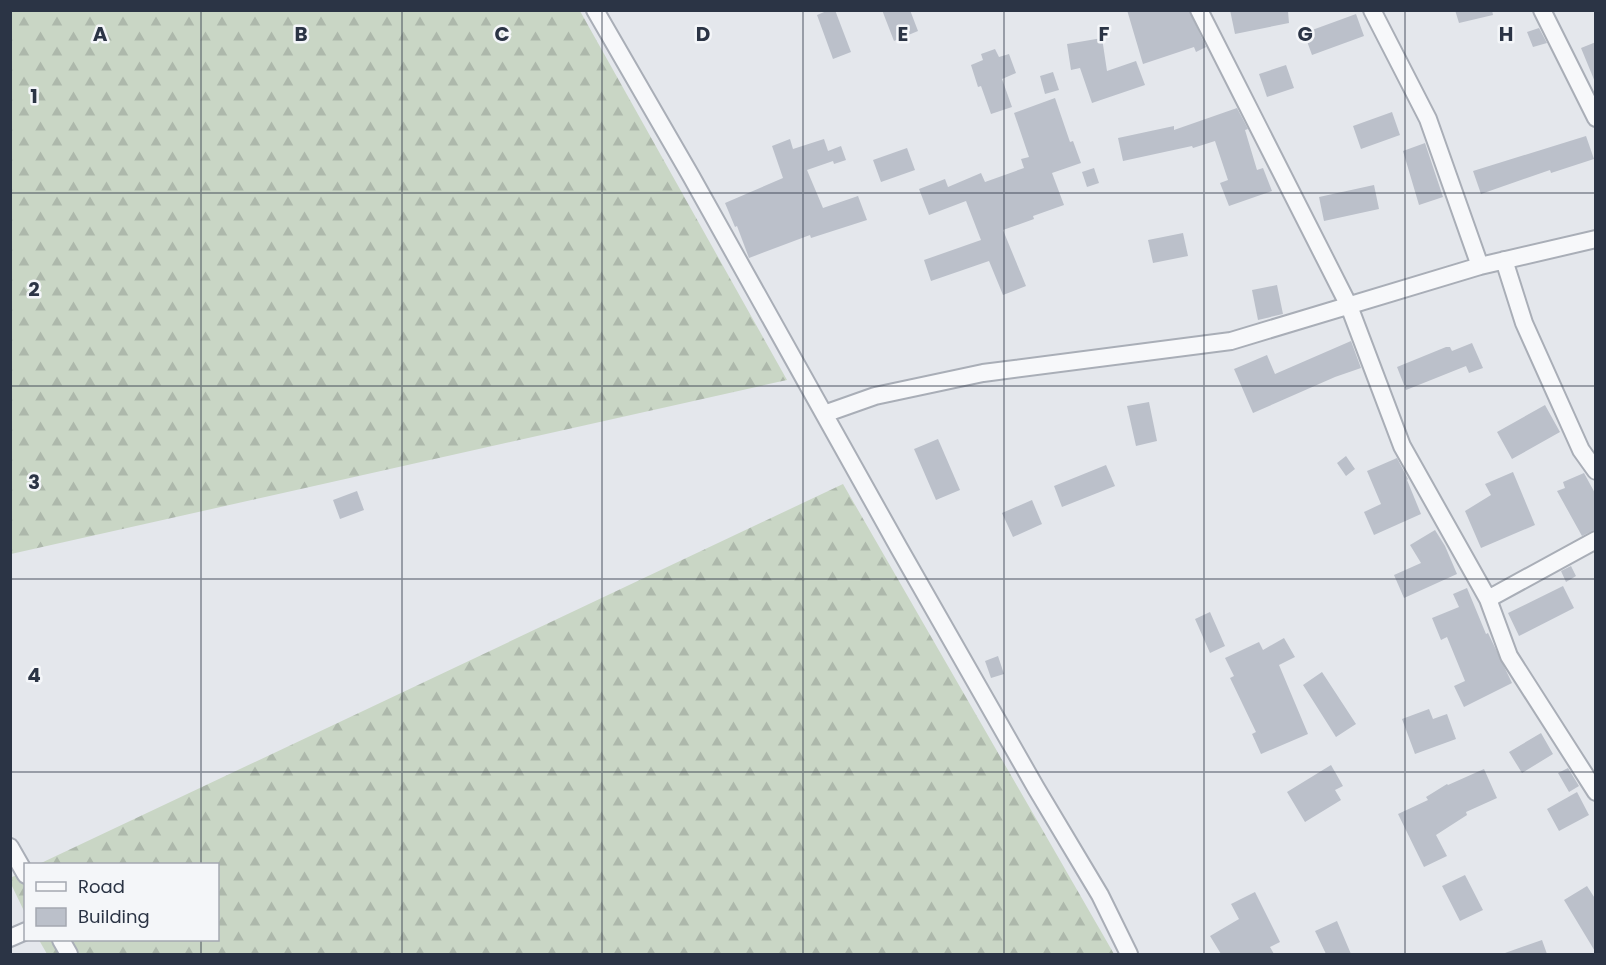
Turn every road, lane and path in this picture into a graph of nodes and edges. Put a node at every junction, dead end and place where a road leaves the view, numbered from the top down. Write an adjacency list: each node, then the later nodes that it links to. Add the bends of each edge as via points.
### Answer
1 (595, 10): 10 (street)
2 (1199, 10): 9 (street)
3 (1372, 10): 8 (street, via 1428,119)
4 (1542, 10): 5 (street)
5 (1596, 118)
6 (1596, 239): 7 (street)
7 (1504, 260): 8 (street); 11 (street, via 1524,322 1581,450)
8 (1480, 266): 9 (street)
9 (1349, 306): 10 (street, via 1232,341 983,373 875,396); 13 (street, via 1402,446)
10 (824, 414): 19 (street, via 1100,895)
11 (1596, 471)
12 (1596, 540): 13 (street)
13 (1488, 599): 14 (street, via 1509,656)
14 (1596, 792)
15 (10, 847): 16 (street)
16 (24, 872)
17 (24, 932): 18 (street)
18 (10, 938)
19 (1129, 954)

